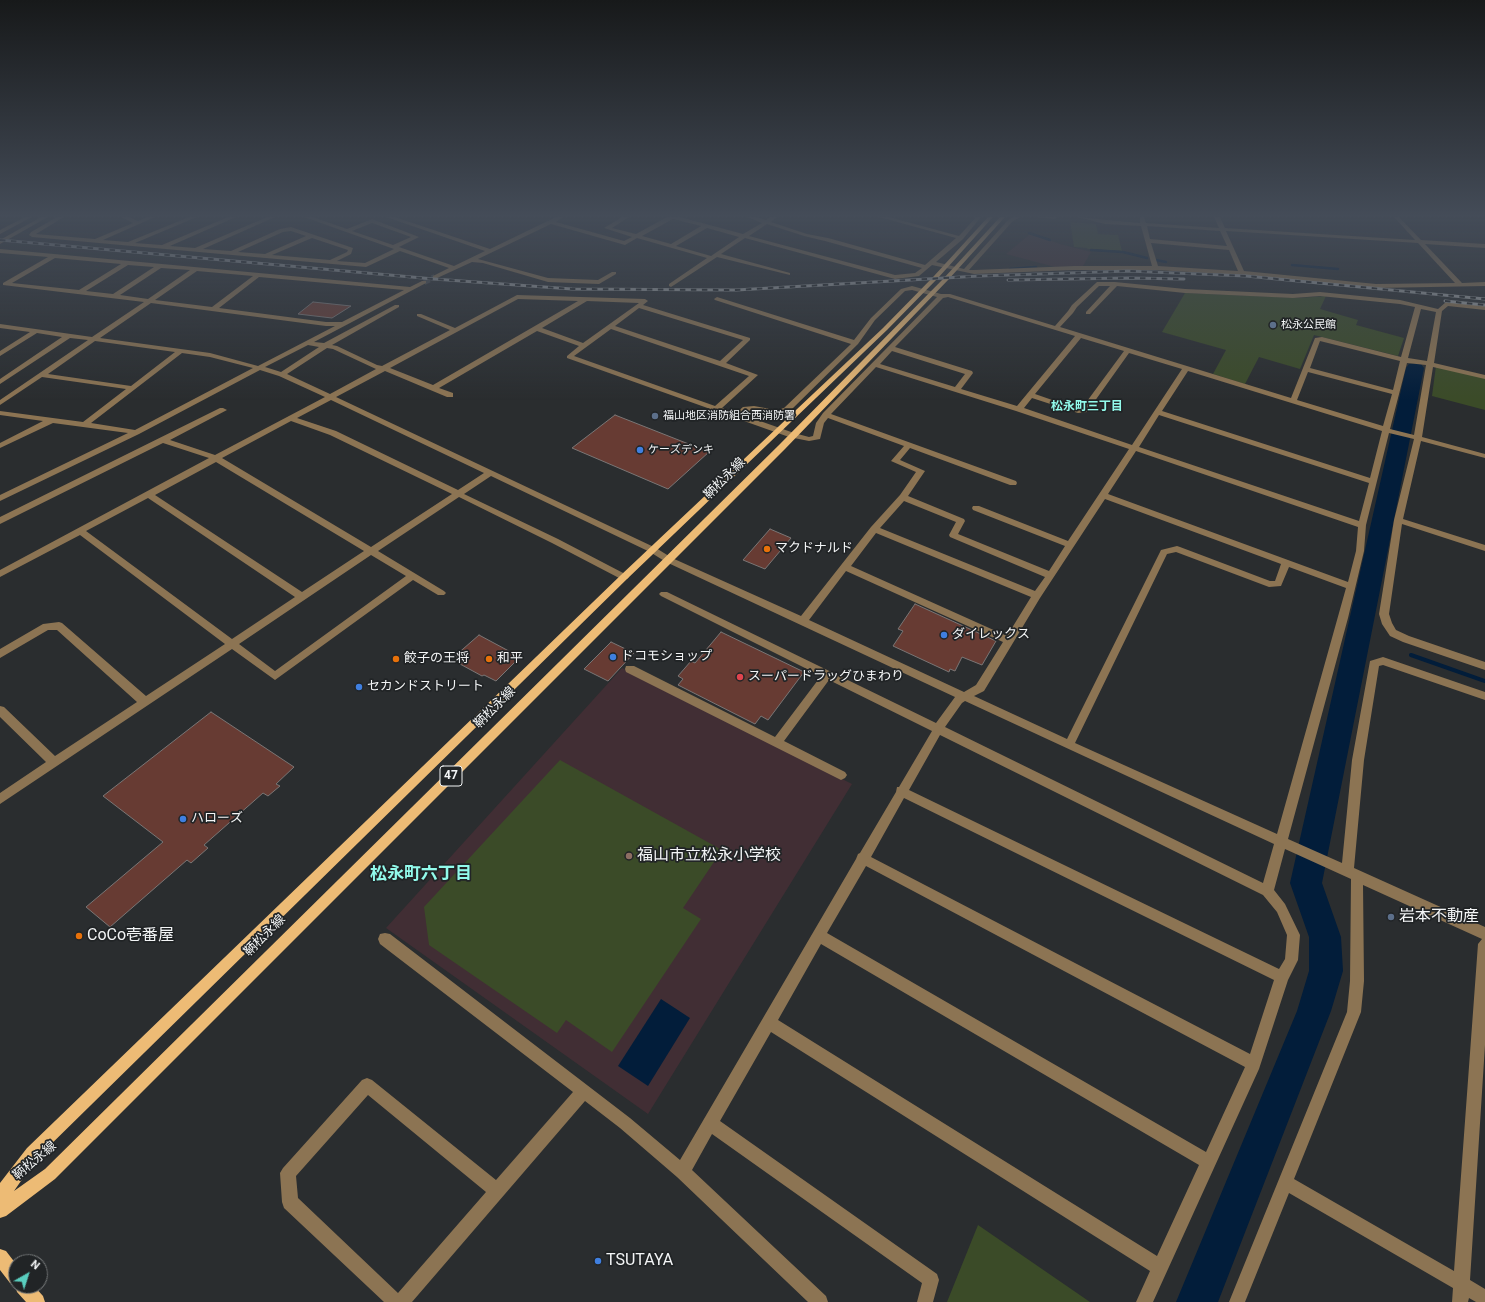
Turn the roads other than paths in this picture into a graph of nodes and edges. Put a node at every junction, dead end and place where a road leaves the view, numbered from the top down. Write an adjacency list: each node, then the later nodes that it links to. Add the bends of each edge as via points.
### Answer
1 (16, 278): 18 (street)
2 (103, 278): 21 (street)
3 (142, 278): 22 (street)
4 (183, 278): 26 (street)
5 (254, 278): 31 (street)
6 (288, 278): 20 (street)
7 (540, 278): 8 (street, via 599,282)
8 (606, 278)
9 (682, 278): 19 (street)
10 (935, 278): 41 (main road, 鞆松永線 / 47)
11 (943, 278): 41 (main road, 鞆松永線 / 47)
12 (1291, 278): 16 (street, via 1376,286)
13 (1454, 278): 16 (street)
14 (424, 282): 20 (street)
15 (1115, 284): 29 (street, via 1185,291 1293,296 1320,294); 33 (street); 39 (street, via 1097,284)
16 (1460, 284): 17 (street)
17 (1485, 284)
18 (3, 285): 21 (street)
19 (671, 285)
20 (411, 289): 27 (street)
21 (80, 292): 22 (street)
22 (114, 296): 26 (street)
23 (941, 296): 39 (street, via 948,295); 47 (street, via 912,288 903,290 873,319); 50 (street)
24 (586, 299): 28 (street, via 645,301); 38 (street); 40 (street, via 517,297)
25 (716, 299): 47 (street)
26 (149, 301): 31 (street); 45 (street)
27 (384, 303): 35 (street); 48 (street, via 397,306)
28 (639, 306): 37 (street); 55 (street, via 748,339)
29 (1419, 306): 32 (street); 54 (street)
30 (1485, 308): 32 (street, via 1446,304)
31 (213, 309): 35 (street)
32 (1439, 311): 57 (street)
33 (1088, 313)
34 (419, 315): 40 (street)
35 (343, 324): 46 (street)
36 (0, 326): 42 (street)
37 (610, 327): 49 (street); 55 (street)
38 (536, 328): 49 (street); 67 (street)
39 (1056, 328): 43 (street)
40 (455, 330): 59 (street)
41 (890, 330): 85 (main road, 鞆松永線 / 47); 88 (main road, 鞆松永線 / 47)
42 (36, 331): 44 (street); 53 (street)
43 (1080, 335): 51 (street); 71 (street)
44 (69, 336): 45 (street); 65 (street)
45 (94, 339): 52 (street); 63 (street)
46 (308, 343): 48 (street); 58 (street)
47 (856, 343): 81 (street, via 786,410 776,412 754,408 746,409)
48 (323, 346): 59 (street, via 335,348 375,367); 62 (street)
49 (584, 346): 75 (street, via 569,357)
50 (890, 348): 56 (street); 68 (street, via 969,373)
51 (1128, 350): 60 (street); 71 (street, via 1084,410 1078,411)
52 (181, 351): 58 (street, via 210,355); 66 (street)
53 (0, 354)
54 (1404, 360): 57 (street); 61 (street, via 1317,339); 69 (street)
55 (721, 364): 75 (street, via 754,375)
56 (874, 364): 68 (street); 80 (street)
57 (1431, 364): 64 (street); 89 (street)
58 (260, 368): 62 (street); 87 (street)
59 (383, 368): 67 (street); 72 (street)
60 (1186, 368): 73 (street); 78 (street)
61 (1306, 368): 69 (street); 73 (street)
62 (282, 374): 72 (street)
63 (42, 375): 66 (street); 74 (street)
64 (1485, 377)
65 (0, 382)
66 (133, 388): 84 (street)
67 (434, 388): 70 (street)
68 (956, 390): 77 (street)
69 (1396, 393): 86 (street)
70 (450, 395)
71 (1030, 396): 77 (street)
72 (331, 397): 82 (street); 96 (street)
73 (1293, 402): 86 (street)
74 (0, 403)
75 (716, 409): 81 (street)
76 (223, 410): 90 (street)
77 (1019, 410): 93 (street)
78 (1158, 412): 93 (street); 97 (street)
79 (0, 413): 83 (street)
80 (826, 415): 88 (street, via 820,423 817,437 809,439); 91 (street)
81 (737, 416): 85 (street)
82 (290, 418): 95 (street); 100 (street, via 333,433)
83 (52, 420): 84 (street); 92 (street)
84 (84, 425): 87 (street)
85 (777, 430): 88 (street); 112 (main road, 鞆松永線 / 47)
86 (1387, 430): 89 (street); 97 (street)
87 (136, 432): 103 (street)
88 (792, 436): 114 (main road, 鞆松永線 / 47)
89 (1418, 437): 94 (street); 105 (street)
90 (163, 440): 95 (street); 106 (street)
91 (910, 445): 98 (street); 102 (street, via 895,461 921,471)
92 (0, 446)
93 (1133, 449): 101 (street); 107 (street)
94 (1485, 456)
95 (216, 458): 99 (street); 113 (street)
96 (490, 473): 100 (street); 112 (street)
97 (1374, 482): 107 (street)
98 (1013, 483)
99 (148, 494): 109 (street); 125 (street)
100 (457, 494): 113 (street); 120 (street)
101 (1102, 495): 110 (street); 115 (street)
102 (903, 497): 108 (street); 118 (street, via 962,521 953,536)
103 (0, 498)
104 (976, 508): 110 (street)
105 (1398, 520): 111 (street); 130 (street, via 1384,614 1387,624 1393,633 1406,639)
106 (0, 521)
107 (1362, 525): 121 (street, via 1360,551)
108 (874, 529): 116 (street); 124 (street)
109 (80, 531): 117 (street); 128 (street)
110 (1070, 545): 118 (street)
111 (1485, 548)
112 (653, 550): 114 (street); 120 (main road, 鞆松永線 / 47)
113 (371, 551): 119 (street); 125 (street)
114 (669, 560): 126 (street); 162 (main road, 鞆松永線 / 47, via 50,1174)
115 (1286, 563): 121 (street); 139 (street, via 1278,584 1269,584 1177,549 1164,552)
116 (845, 567): 126 (street); 127 (street)
117 (0, 574)
118 (1050, 575): 124 (street)
119 (412, 576): 122 (street); 128 (street, via 275,676)
120 (624, 577): 161 (main road, 鞆松永線 / 47, via 32,1153)
121 (1350, 586): 144 (street)
122 (441, 593)
123 (664, 594): 132 (street)
124 (1037, 596): 127 (street)
125 (302, 597): 128 (street)
126 (803, 621): 133 (street)
127 (1008, 640): 133 (street, via 980,688)
128 (232, 644): 135 (street)
129 (0, 654): 135 (street, via 46,627 59,626)
130 (1485, 666)
131 (630, 669): 138 (street)
132 (828, 674): 137 (street); 138 (street)
133 (965, 696): 137 (street, via 958,700); 139 (street)
134 (1485, 696): 146 (street, via 1383,661 1374,664 1358,760)
135 (145, 702): 140 (street)
136 (0, 710): 140 (street)
137 (939, 728): 142 (street); 147 (street)
138 (777, 742): 141 (street)
139 (1069, 745): 144 (street)
140 (54, 763): 143 (street)
141 (841, 775)
142 (901, 791): 145 (street); 152 (street)
143 (0, 799)
144 (1282, 841): 146 (street); 147 (street)
145 (862, 858): 149 (street); 154 (street)
146 (1347, 872): 148 (street); 159 (street, via 1357,981 1354,1012)
147 (1267, 891): 152 (street, via 1281,908 1294,936 1291,960)
148 (1485, 934)
149 (818, 935): 153 (street); 157 (street)
150 (385, 939): 155 (street)
151 (1485, 944): 166 (street)
152 (1282, 977): 154 (street)
153 (768, 1022): 156 (street); 165 (street)
154 (1254, 1064): 157 (street)
155 (584, 1091): 158 (street); 160 (street)
156 (710, 1123): 158 (street); 173 (street, via 931,1280)
157 (1208, 1162): 165 (street)
158 (682, 1172): 172 (street)
159 (1285, 1182): 166 (street); 175 (street)
160 (497, 1191): 170 (street, via 367,1085 288,1174 290,1202); 171 (street)
161 (0, 1196)
162 (0, 1210)
163 (0, 1257): 164 (main road)
164 (8, 1267)
165 (1160, 1268): 174 (street)
166 (1460, 1284): 168 (street); 176 (street)
167 (30, 1294): 169 (main road)
168 (1485, 1298)
169 (37, 1302)
170 (396, 1302)
171 (401, 1302)
172 (820, 1302)
173 (925, 1302)
174 (1144, 1302)
175 (1237, 1302)
176 (1460, 1302)

